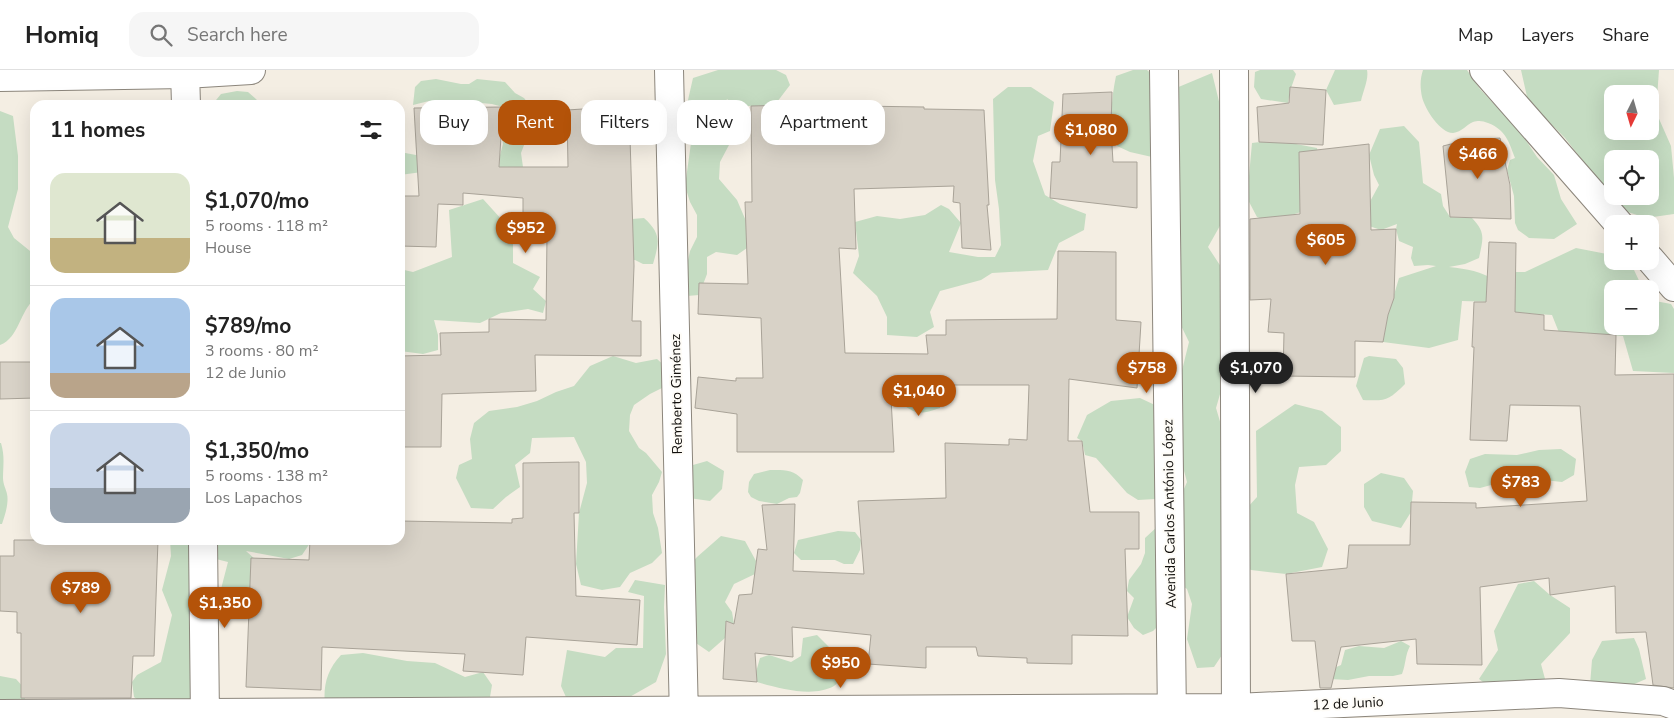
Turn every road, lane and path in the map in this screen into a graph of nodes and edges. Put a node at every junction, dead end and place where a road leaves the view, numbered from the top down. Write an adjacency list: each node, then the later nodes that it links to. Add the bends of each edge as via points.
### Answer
1 (251, 70): 6 (street)
2 (669, 70): 17 (street, Remberto Giménez)
3 (1164, 70): 14 (street, Avenida Carlos António López)
4 (1234, 70): 15 (street)
5 (1484, 70): 9 (street)
6 (185, 72): 7 (street); 8 (street)
7 (0, 77)
8 (186, 100)
9 (1611, 215)
10 (1659, 269): 11 (street)
11 (1674, 286)
12 (203, 545): 18 (street)
13 (1674, 705): 15 (street, 12 de Junio, via 1663,701 1559,693)
14 (1172, 713): 15 (street, 12 de Junio); 17 (street, 12 de Junio)
15 (1236, 713)
16 (0, 714): 18 (street, 12 de Junio)
17 (684, 714): 18 (street, 12 de Junio)
18 (205, 716)

